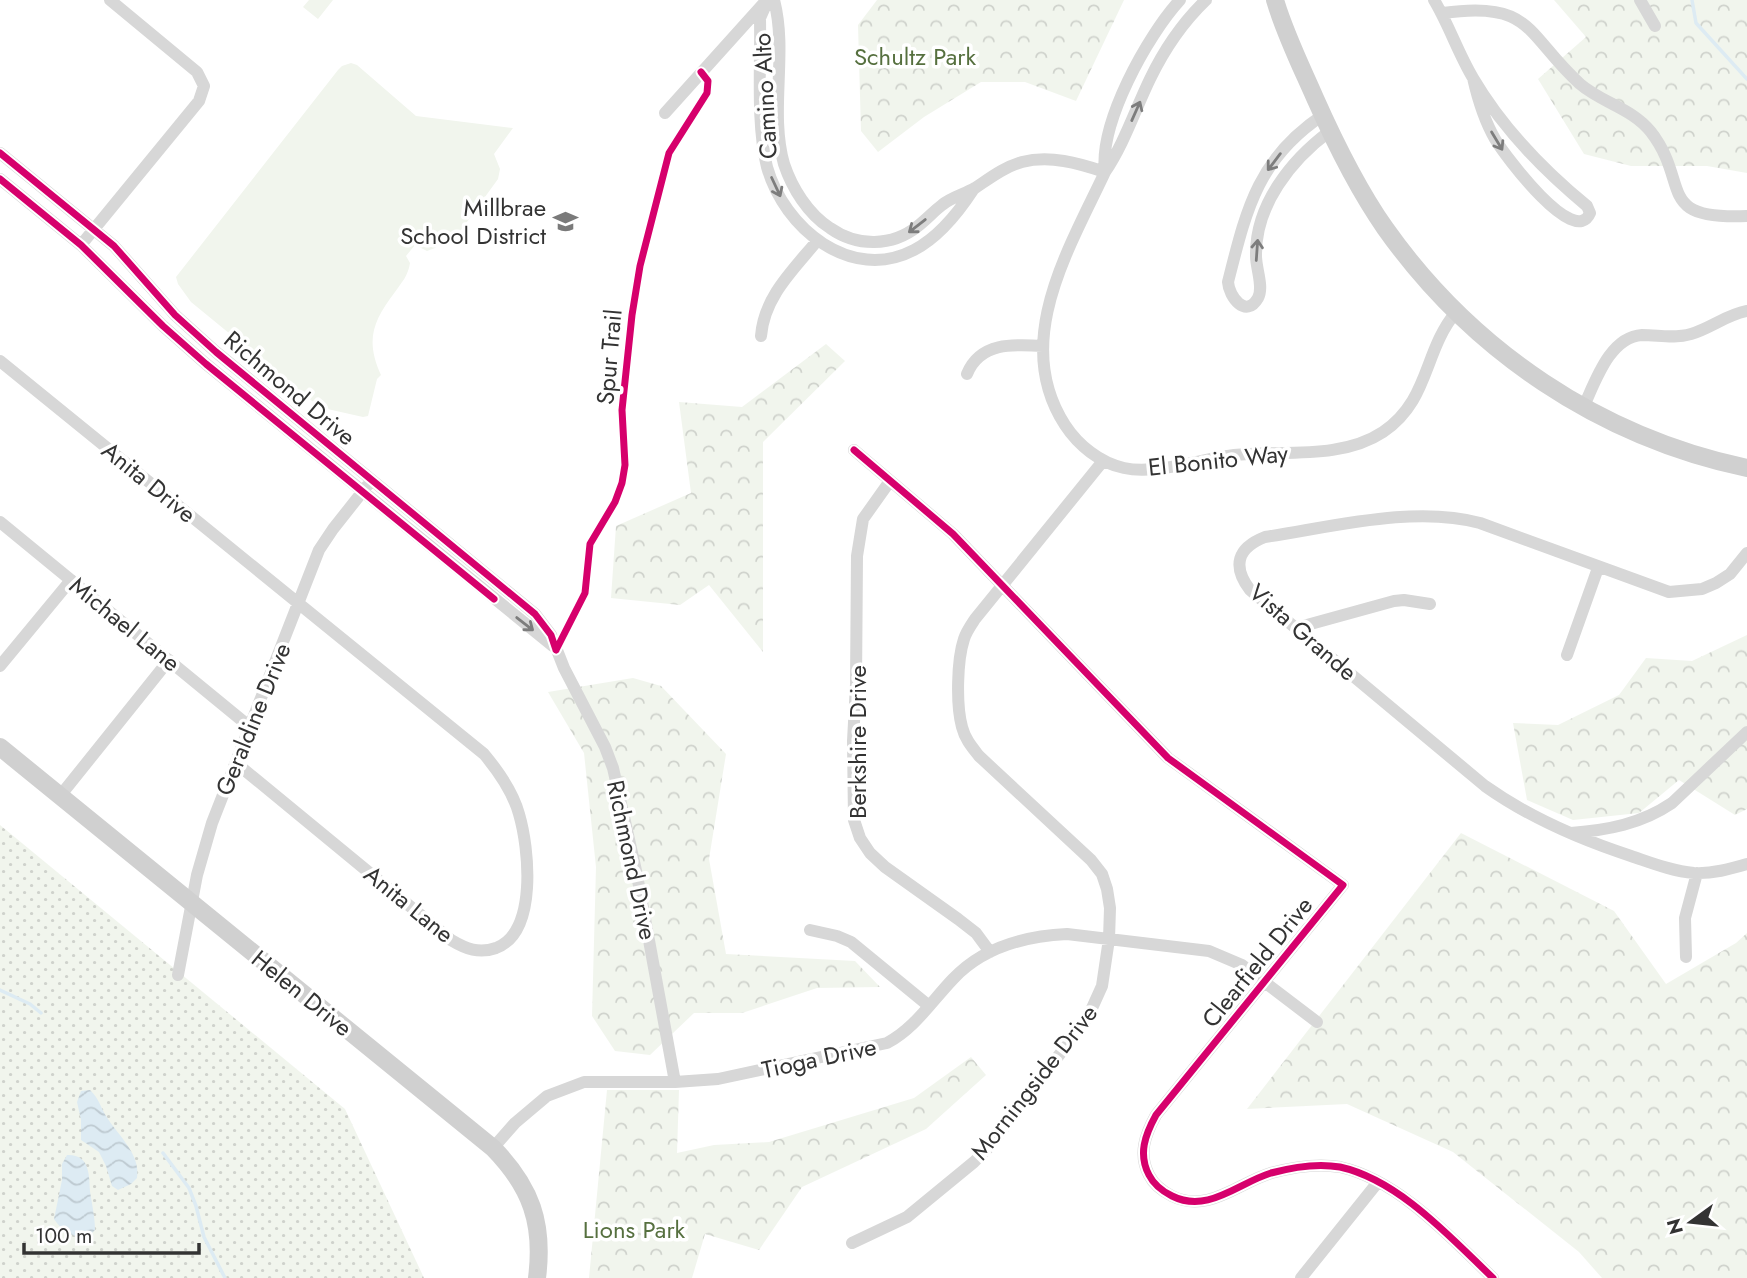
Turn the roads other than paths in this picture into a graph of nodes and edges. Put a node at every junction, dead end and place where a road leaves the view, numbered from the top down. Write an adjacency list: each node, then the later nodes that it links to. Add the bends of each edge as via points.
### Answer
1 (110, 0): 19 (street, via 197,72 204,86 199,102)
2 (767, 0): 12 (street); 20 (street, Camino Alto, one-way to 20, via 761,18 764,149 786,208)
3 (774, 0): 17 (street, Camino Alto, one-way to 3, via 943,204 906,234 881,242 842,236 814,215 791,180 781,147)
4 (1181, 0): 15 (street, El Bonito Way, via 1159,26 1133,72 1104,149)
5 (1206, 0): 15 (street, El Bonito Way, one-way to 5, via 1161,58)
6 (1275, 0): 13 (street)
7 (1434, 0): 9 (street)
8 (1640, 0): 10 (street)
9 (1443, 13): 11 (street); 18 (street, via 1494,4 1524,19 1582,86 1621,107 1651,132 1683,203 1708,216)
10 (1655, 26)
11 (1473, 78): 11 (street, one-way to 11, via 1484,117 1510,161 1564,215 1576,223 1588,219 1587,206 1524,150)
12 (665, 113)
13 (1326, 123): 13 (street, one-way to 13, via 1309,124 1283,149 1252,197 1227,282 1228,292 1241,305 1256,302 1260,295 1255,250 1276,188); 23 (street, via 1385,228)
14 (0, 153): 19 (street, Richmond Drive)
15 (1105, 172): 17 (street, Camino Alto, via 1060,160 1021,162); 25 (street, El Bonito Way, via 1054,285)
16 (0, 179): 21 (street, Richmond Drive)
17 (974, 188): 20 (street, Camino Alto, via 955,216 929,240 898,256 850,257)
18 (1747, 216)
19 (94, 230): 21 (street); 32 (street, Richmond Drive, via 197,335)
20 (817, 241): 24 (street, via 772,296)
21 (81, 245): 34 (street, Richmond Drive, via 184,345)
22 (1747, 311): 28 (street, via 1690,335 1643,335 1620,343)
23 (1456, 312): 28 (street, via 1517,365); 30 (street, El Bonito Way, via 1440,334 1412,403 1384,431 1355,446 1226,456 1142,469)
24 (761, 336)
25 (1043, 346): 27 (street, via 1016,344 989,350 978,356); 30 (street, El Bonito Way, via 1046,380 1057,413 1070,432)
26 (0, 361): 40 (street, Anita Drive)
27 (967, 374)
28 (1583, 408): 31 (street, via 1658,442)
29 (854, 450): 33 (street, Clearfield Drive)
30 (1103, 461): 39 (street, Morningside Drive)
31 (1747, 468)
32 (372, 481): 34 (street, Geraldine Drive); 43 (street, Richmond Drive, via 536,614)
33 (890, 481): 39 (street, Clearfield Drive, via 953,534); 58 (street, Berkshire Drive, via 863,519 858,556 854,820 860,838 884,867 976,933)
34 (362, 492): 40 (street, Geraldine Drive, via 326,539); 43 (street, Richmond Drive, one-way to 43)
35 (0, 522): 38 (street, Michael Lane)
36 (1747, 554): 37 (street, Vista Grande, via 1716,583 1685,592 1650,587)
37 (1598, 568): 42 (street, Vista Grande, via 1480,523 1440,515 1387,519 1252,542 1239,564 1241,578); 44 (street)
38 (71, 580): 45 (street, Michael Lane); 46 (street)
39 (1002, 585): 57 (street, Morningside Drive, via 965,636 960,655 962,729 979,755 1102,874 1110,908); 61 (street, Clearfield Drive, via 1168,758 1343,886)
40 (299, 602): 47 (street, Geraldine Drive); 50 (street, Anita Lane, via 467,738 498,771 524,833 526,895 519,928 499,947 475,951 463,947)
41 (1430, 604): 42 (street, via 1394,601)
42 (1296, 628): 52 (street, Vista Grande, via 1485,786)
43 (556, 650): 64 (street, Richmond Drive, via 612,768)
44 (1567, 655)
45 (170, 660): 47 (street, Michael Lane); 51 (street)
46 (0, 666)
47 (250, 727): 50 (street, Geraldine Drive)
48 (1747, 732): 52 (street, via 1658,812 1629,825)
49 (0, 747): 51 (street, Helen Drive)
50 (236, 763): 55 (street, Geraldine Drive, via 204,848)
51 (60, 796): 55 (street, Helen Drive)
52 (1568, 833): 54 (street, Vista Grande, via 1663,867)
53 (1747, 864): 54 (street, Vista Grande)
54 (1697, 873): 59 (street, via 1685,918)
55 (192, 904): 60 (street, Geraldine Drive); 65 (street, Helen Drive)
56 (810, 930): 62 (street, via 851,942)
57 (1109, 939): 58 (street, Tioga Drive, via 1046,935); 61 (street, Tioga Drive, via 1209,951 1242,965); 67 (street, Morningside Drive, via 1102,986 1093,1009 990,1146 908,1217)
58 (990, 952): 62 (street, Tioga Drive, via 955,977)
59 (1686, 957)
60 (178, 975)
61 (1265, 982): 63 (street, Tioga Drive); 66 (street, Clearfield Drive, via 1152,1122 1143,1145 1151,1178 1163,1192 1200,1202 1293,1168 1337,1167)
62 (929, 1006): 64 (street, Tioga Drive, via 908,1030 887,1043 727,1078)
63 (1317, 1022)
64 (675, 1082): 65 (street, Tioga Drive, via 603,1080 567,1087 531,1108)
65 (493, 1148): 68 (street, Helen Drive, via 517,1175 533,1207 540,1256)
66 (1378, 1182): 69 (street); 70 (street, Clearfield Drive, via 1423,1213)
67 (852, 1243)
68 (537, 1278)
69 (1301, 1278)
70 (1493, 1278)

